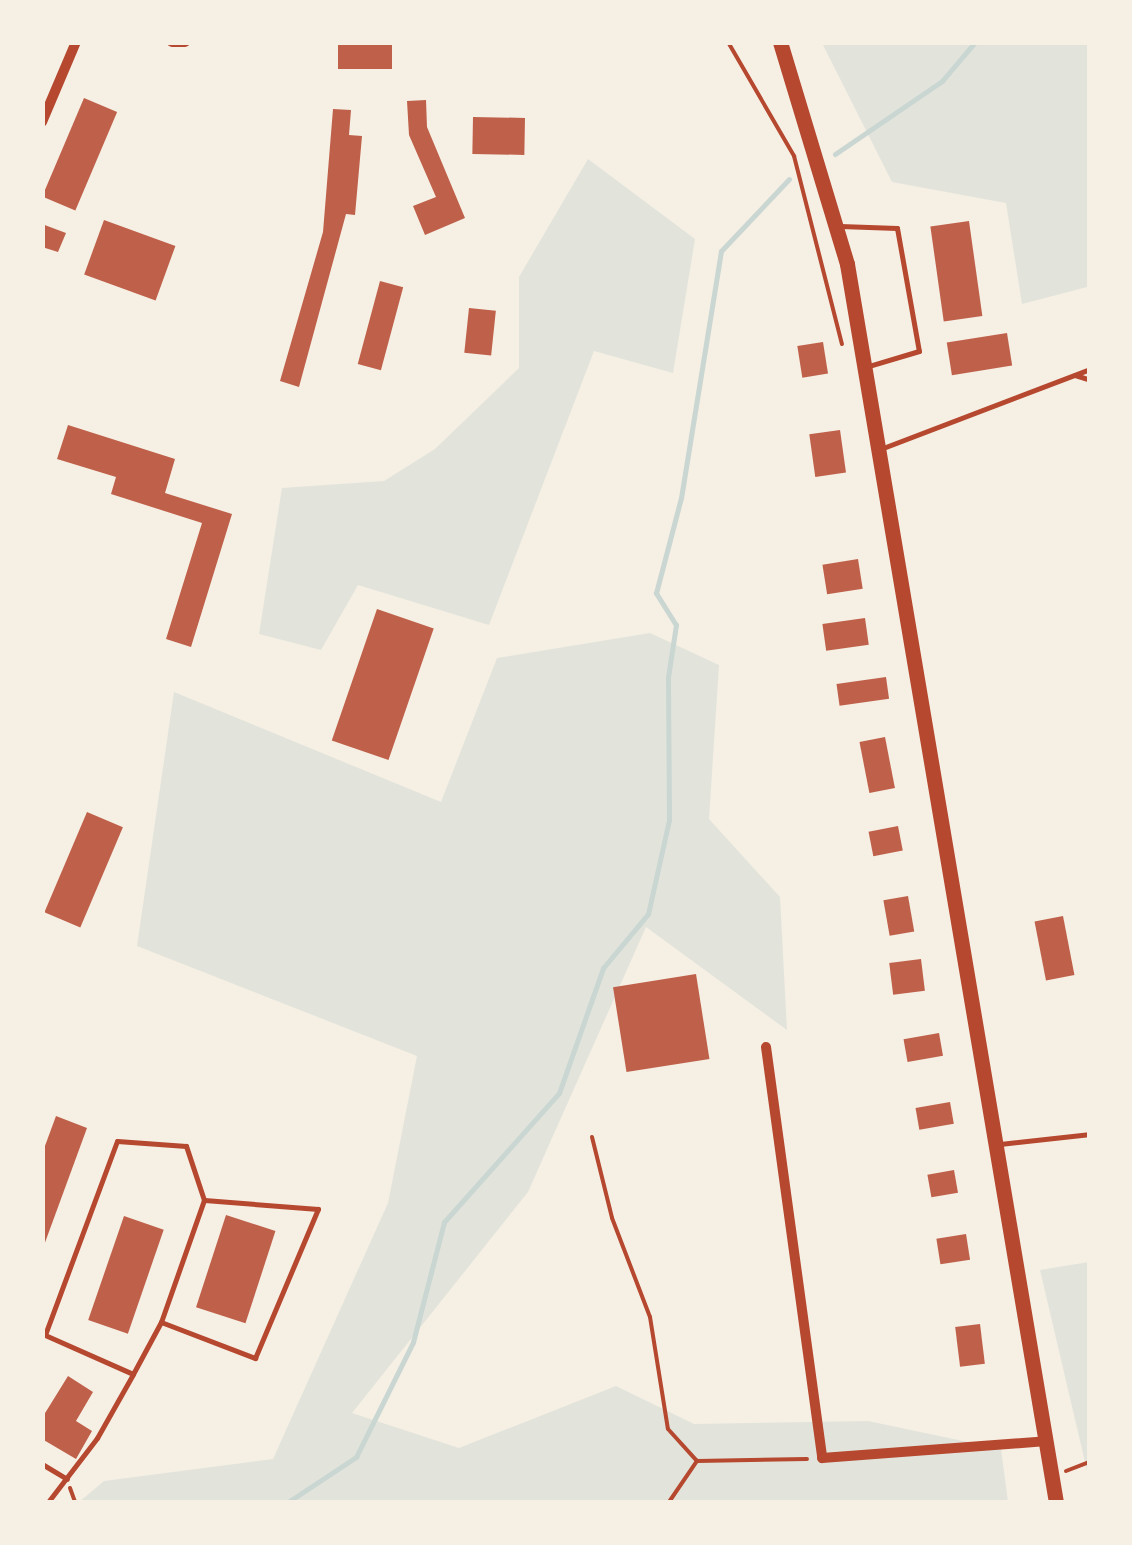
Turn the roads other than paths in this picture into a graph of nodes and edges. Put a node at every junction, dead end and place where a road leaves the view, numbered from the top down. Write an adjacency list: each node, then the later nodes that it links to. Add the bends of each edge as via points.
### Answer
1 (76, 42): 5 (street)
2 (172, 42): 3 (street)
3 (185, 42)
4 (780, 42): 6 (main road)
5 (42, 122)
6 (836, 226): 7 (main road); 7 (lane, via 897,228 919,350)
7 (865, 367): 11 (main road)
8 (1090, 369): 9 (lane)
9 (1072, 374): 10 (lane); 11 (lane)
10 (1090, 380)
11 (880, 449): 14 (main road)
12 (766, 1048): 18 (street, via 822,1458)
13 (1090, 1134): 14 (lane)
14 (996, 1144): 18 (main road)
15 (204, 1200): 16 (lane); 16 (lane, via 318,1209 255,1358); 17 (lane, via 186,1146 117,1141 46,1335)
16 (161, 1322): 17 (lane)
17 (133, 1374): 20 (lane)
18 (1046, 1442): 22 (main road)
19 (42, 1464): 20 (lane)
20 (67, 1479): 21 (lane)
21 (48, 1502)
22 (1056, 1502)

